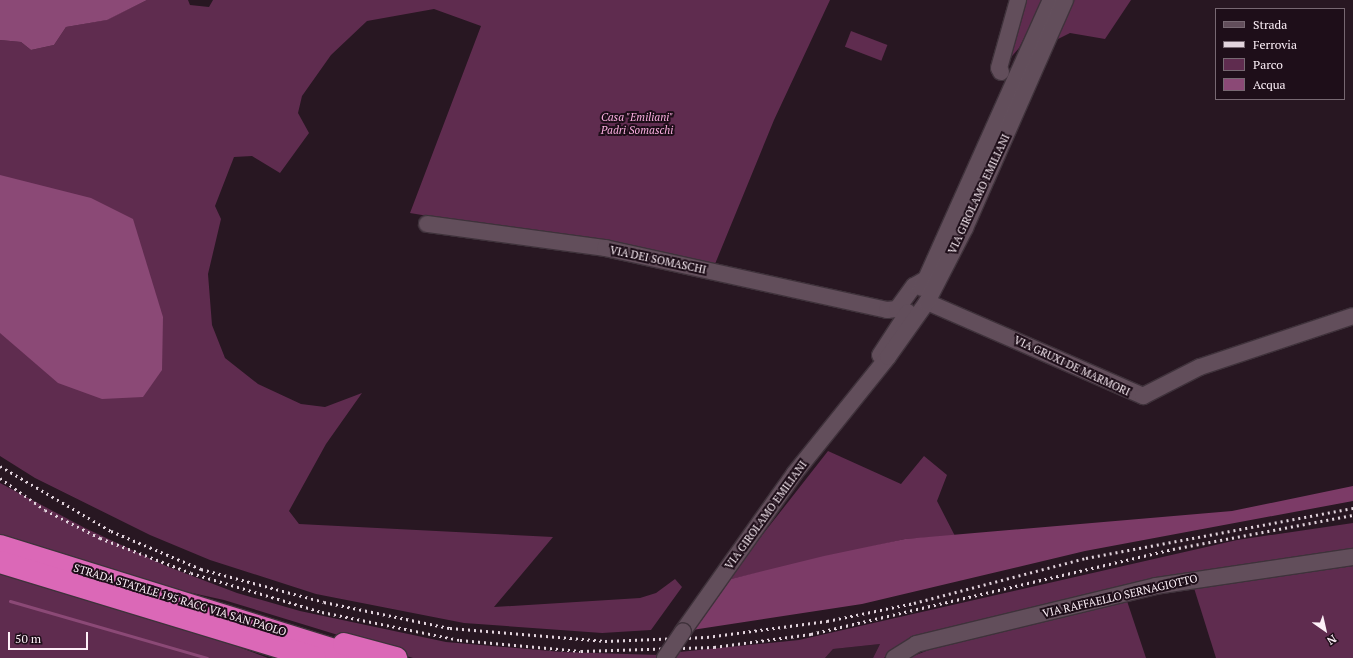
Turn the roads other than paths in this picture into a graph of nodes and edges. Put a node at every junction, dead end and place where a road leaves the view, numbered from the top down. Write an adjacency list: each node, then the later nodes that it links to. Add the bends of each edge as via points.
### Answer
1 (1018, 0): 5 (street, via 999,68)
2 (1051, 0): 4 (street, VIA GIROLAMO EMILIANI)
3 (1065, 0): 9 (street, VIA GIROLAMO EMILIANI, via 965,228)
4 (1024, 61): 5 (street); 6 (street, VIA GIROLAMO EMILIANI)
5 (1002, 72): 6 (street)
6 (1009, 97): 8 (street, VIA GIROLAMO EMILIANI)
7 (427, 224): 10 (street, VIA DEI SOMASCHI, via 605,248)
8 (926, 279): 10 (street, via 914,286 897,309); 12 (street, VIA GIROLAMO EMILIANI)
9 (927, 302): 11 (street, VIA GRUXI DE MARMORI, via 1143,396 1200,367); 12 (street, VIA GIROLAMO EMILIANI)
10 (886, 310): 12 (street)
11 (1353, 316)
12 (898, 334): 22 (street, VIA GIROLAMO EMILIANI, bridge, via 871,375 794,474)
13 (0, 546): 16 (highway, STRADA STATALE 195 RACC VIA SAN PAOLO)
14 (1353, 557): 23 (street, VIA RAFFAELLO SERNAGIOTTO, via 1156,586 916,644)
15 (0, 562): 16 (highway, STRADA STATALE 195 RACC VIA SAN PAOLO)
16 (128, 592): 17 (highway, STRADA STATALE 195 RACC VIA SAN PAOLO); 18 (highway, STRADA STATALE 195 RACC VIA SAN PAOLO)
17 (243, 635): 18 (highway, STRADA STATALE 195 RACC VIA SAN PAOLO); 19 (highway, via 258,649)
18 (322, 652): 20 (highway, STRADA STATALE 195 RACC VIA SAN PAOLO); 21 (highway, via 349,643)
19 (281, 658)
20 (360, 658)
21 (396, 658)
22 (666, 658)
23 (894, 658)

